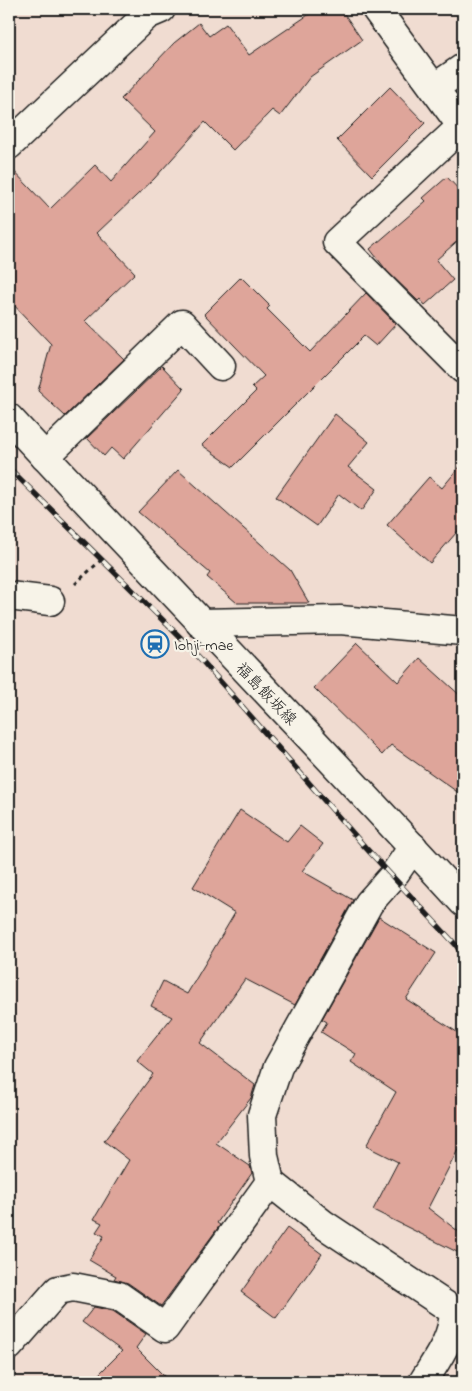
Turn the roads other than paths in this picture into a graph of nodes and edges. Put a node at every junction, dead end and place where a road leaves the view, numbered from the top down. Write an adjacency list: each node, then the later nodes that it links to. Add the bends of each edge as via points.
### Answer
1 (161, 9): 6 (street, via 147,15)
2 (376, 9): 4 (street)
3 (463, 68): 4 (street)
4 (434, 88): 5 (street)
5 (463, 127): 7 (street, via 337,242)
6 (9, 144)
7 (462, 365)
8 (221, 366): 10 (street, via 182,324)
9 (9, 418): 10 (street, 福島飯坂線)
10 (45, 457): 13 (street, 福島飯坂線)
11 (9, 596): 12 (street)
12 (50, 602)
13 (200, 622): 14 (street, via 340,620); 15 (street, 福島飯坂線)
14 (463, 631)
15 (413, 847): 16 (street, 福島飯坂線); 17 (street, via 369,903 278,1067 262,1115 264,1156)
16 (463, 902)
17 (270, 1182): 18 (street, via 165,1328 119,1296 73,1287 58,1290); 19 (street, via 322,1224 454,1311 454,1327)
18 (9, 1346)
19 (423, 1382)

